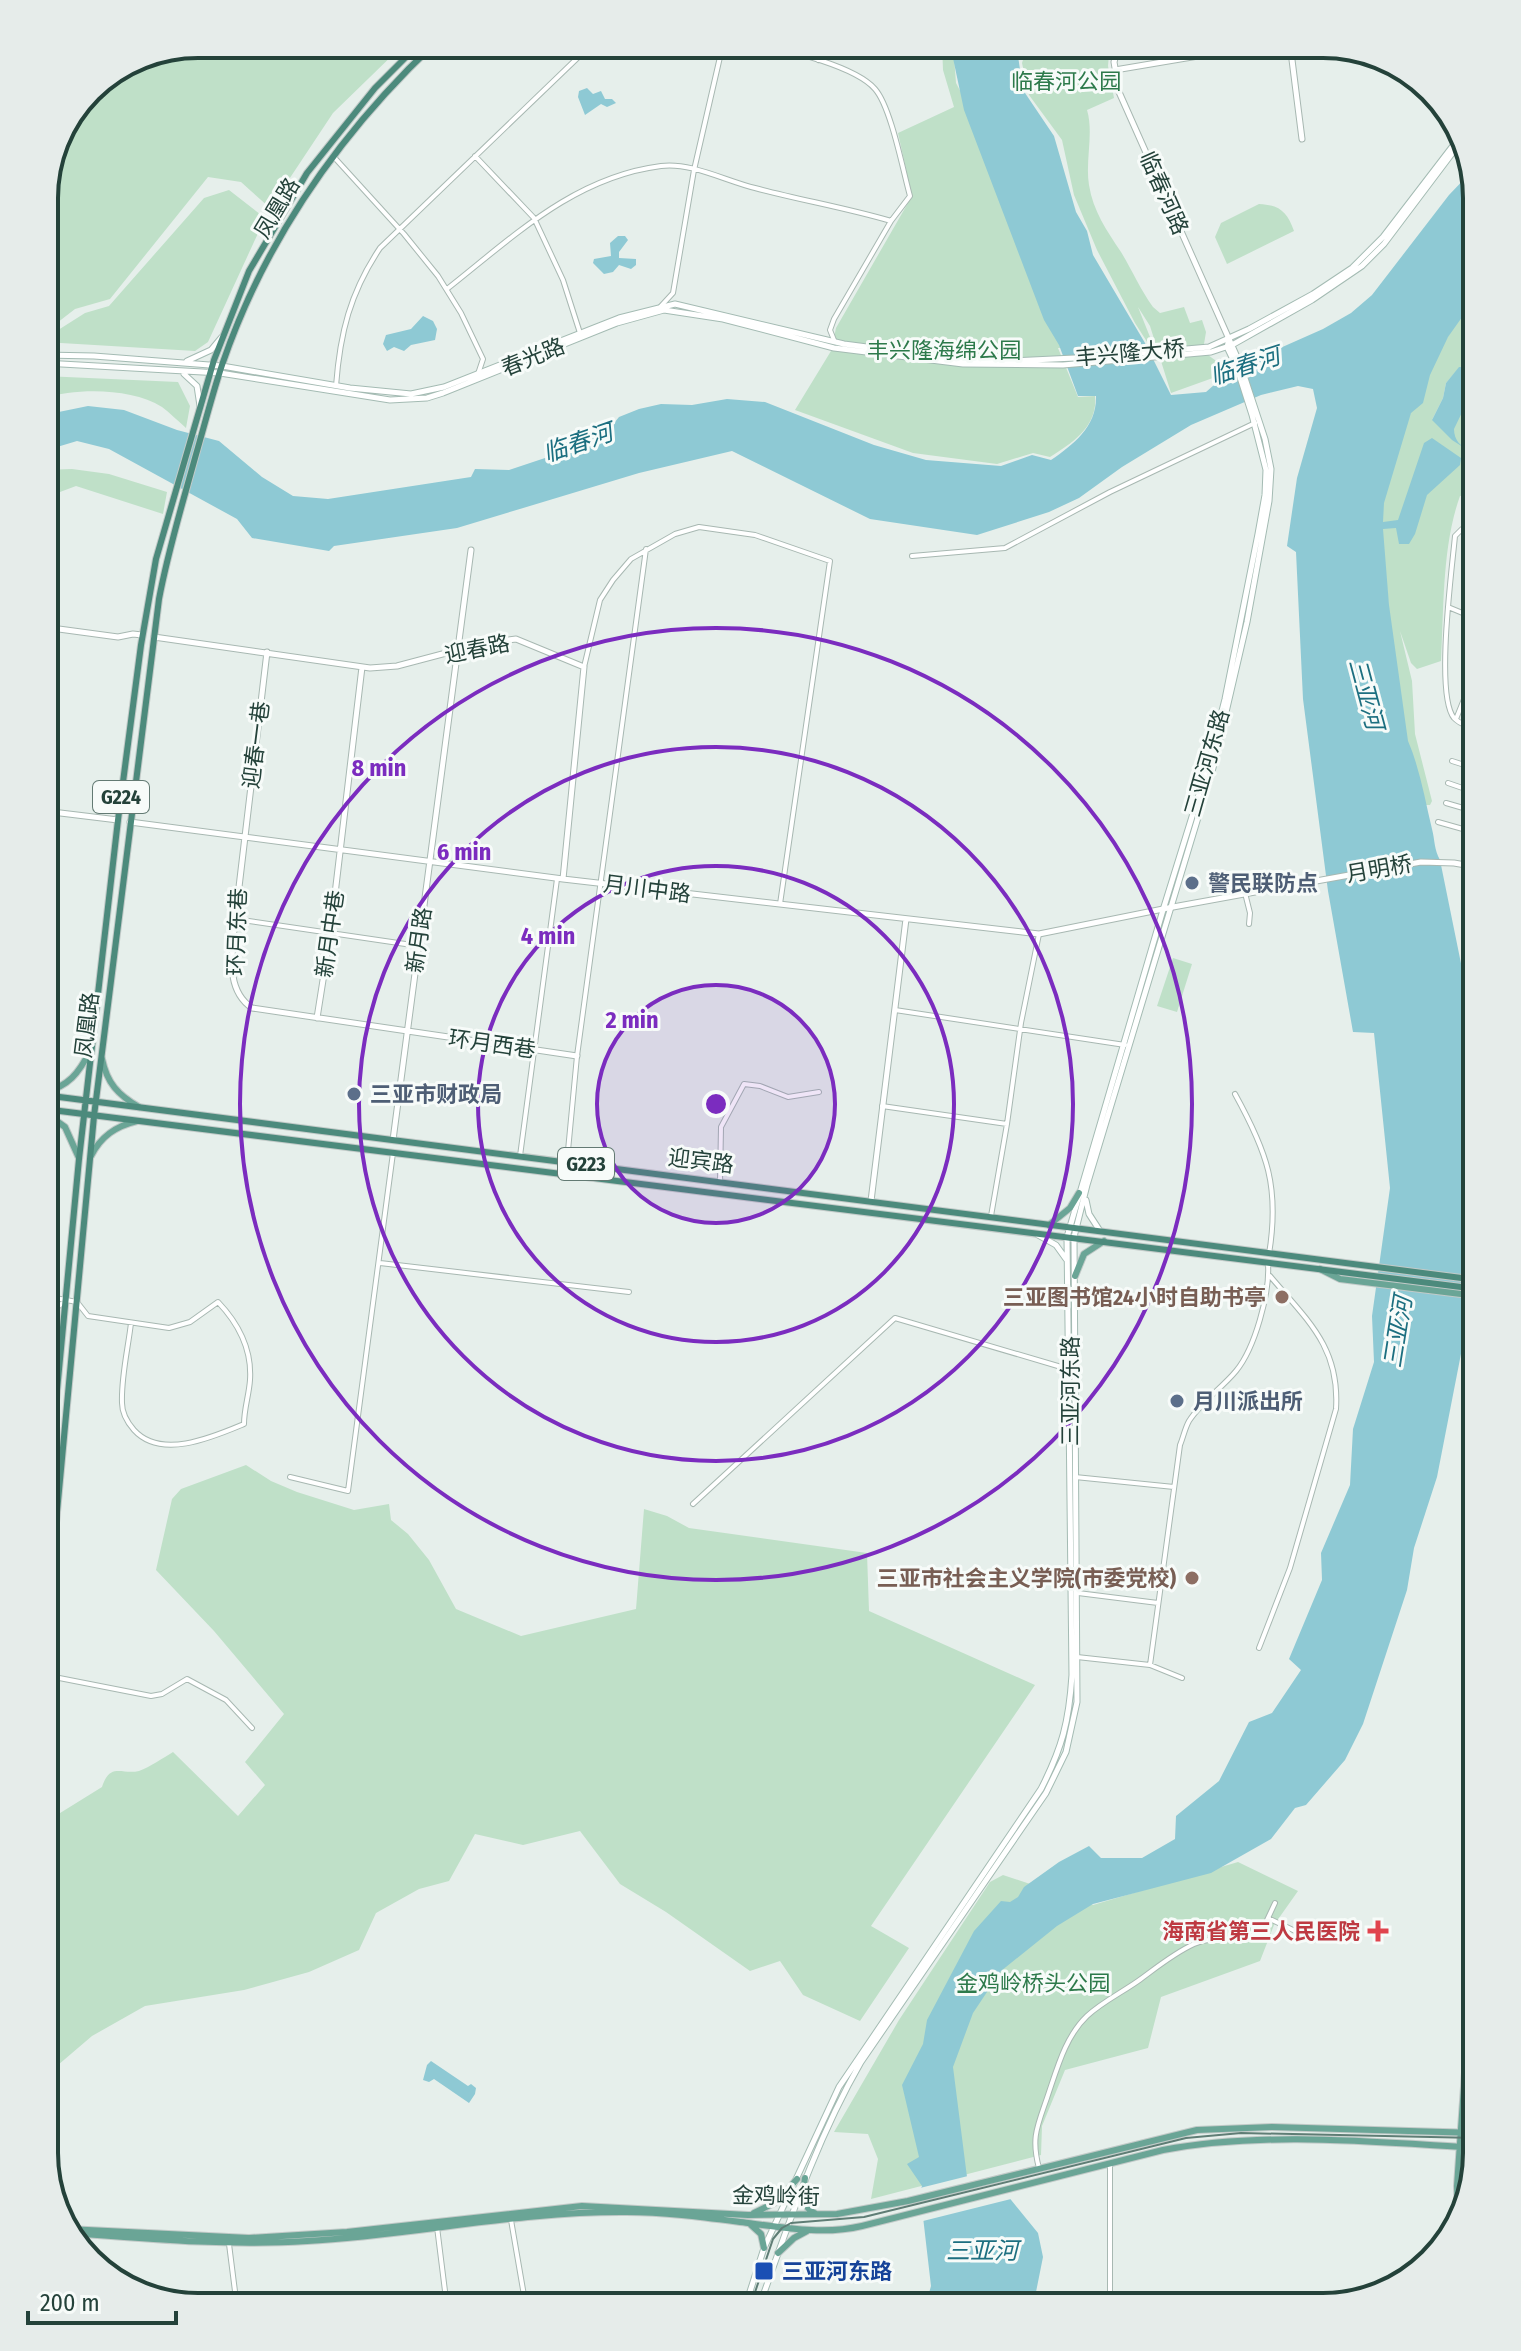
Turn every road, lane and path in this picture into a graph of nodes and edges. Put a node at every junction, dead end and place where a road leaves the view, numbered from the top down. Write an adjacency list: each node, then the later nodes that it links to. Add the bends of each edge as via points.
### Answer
1 (405, 58): 22 (highway, 凤凰路 / G224, via 307,173 249,271)
2 (420, 58): 14 (highway, 凤凰路 / G224)
3 (577, 58): 13 (street)
4 (720, 58): 15 (street)
5 (811, 58): 9 (street)
6 (1115, 58): 10 (main road, 临春河路)
7 (1186, 58): 10 (main road)
8 (1292, 58): 11 (main road)
9 (818, 60): 17 (street, via 875,90 886,113 910,196)
10 (1115, 70): 24 (main road, 临春河路, via 1119,92)
11 (1302, 139)
12 (1453, 148): 24 (main road, via 1367,262 1337,285)
13 (475, 155): 16 (street); 18 (street)
14 (332, 156): 18 (street); 30 (highway, 凤凰路 / G224, via 265,263)
15 (694, 170): 16 (street, via 663,166 617,177 583,189); 17 (street); 20 (street, via 673,293)
16 (534, 218): 19 (street); 21 (street)
17 (891, 221): 23 (street, via 834,319 830,330)
18 (398, 228): 19 (street); 34 (street, via 364,272 352,299 342,330)
19 (447, 289): 33 (street, via 483,359)
20 (661, 306): 21 (main road, 春光路); 23 (main road, 春光路, via 690,307)
21 (580, 333): 33 (main road, 春光路)
22 (222, 338): 27 (main road, via 205,354); 29 (highway, 凤凰路 / G224)
23 (836, 342): 25 (main road, 春光路)
24 (1229, 343): 25 (main road, 丰兴隆大桥, via 1052,362 942,359); 36 (main road)
25 (844, 346): 30 (main road, 春光路, via 674,310 617,323 427,398 390,400)
26 (58, 356): 27 (main road)
27 (181, 362): 29 (main road)
28 (58, 364): 31 (main road)
29 (212, 365): 30 (main road); 32 (highway, 凤凰路 / G224)
30 (221, 369): 32 (main road); 34 (main road, 春光路); 46 (highway, 凤凰路 / G224, via 164,570)
31 (180, 372): 32 (main road); 35 (main road, via 197,386)
32 (210, 374): 35 (highway, 凤凰路 / G224)
33 (478, 374): 34 (main road, 春光路, via 411,394)
34 (336, 386)
35 (200, 409): 45 (highway, 凤凰路 / G224, via 156,559)
36 (1255, 415): 37 (main road, 三亚河东路); 73 (main road, 三亚河东路, via 1271,469 1269,501 1233,688)
37 (1255, 423): 41 (street, via 1005,548); 74 (main road, 三亚河东路, via 1266,470 1265,495 1243,614 1209,762)
38 (1463, 529): 42 (street, via 1455,536)
39 (646, 549): 50 (street, via 631,559 600,600); 70 (street); 72 (street, via 699,527 755,535 830,561)
40 (471, 550): 48 (main road, 新月路)
41 (912, 556)
42 (1448, 607): 43 (street); 52 (street, via 1447,702)
43 (1463, 613)
44 (58, 629): 45 (main road)
45 (142, 635): 61 (highway, 凤凰路 / G224)
46 (154, 637): 47 (main road, 迎春路); 62 (highway, 凤凰路 / G224)
47 (267, 652): 49 (main road, 迎春路); 65 (main road, 迎春一巷)
48 (457, 652): 49 (main road, 迎春路, via 397,666); 50 (main road, 迎春路, via 516,639); 67 (main road, 新月路)
49 (362, 667): 66 (main road, 新月中巷)
50 (584, 667): 69 (main road)
51 (1463, 702): 52 (street)
52 (1456, 719): 53 (street)
53 (1463, 724)
54 (1452, 761): 55 (street)
55 (1463, 765)
56 (1448, 783): 57 (street)
57 (1463, 788)
58 (1446, 803): 59 (street)
59 (1463, 808)
60 (58, 813): 61 (main road)
61 (118, 820): 86 (highway, 凤凰路 / G224)
62 (130, 822): 65 (main road, 月川中路); 88 (highway, 凤凰路 / G224)
63 (1438, 822): 64 (street)
64 (1463, 829)
65 (244, 837): 66 (main road, 月川中路); 75 (main road, 环月东巷)
66 (341, 850): 67 (main road, 月川中路); 78 (main road, 新月中巷)
67 (430, 862): 69 (main road, 月川中路); 80 (main road, 新月路)
68 (1463, 864): 71 (main road, 月明桥, via 1421,862)
69 (560, 879): 70 (main road, 月川中路); 87 (street)
70 (600, 883): 72 (main road, 月川中路); 89 (street)
71 (1245, 893): 73 (main road, 月川中路); 77 (street)
72 (780, 904): 76 (main road, 月川中路)
73 (1173, 907): 74 (main road, 月川中路); 111 (main road, 三亚河东路)
74 (1163, 910): 79 (main road, 月川中路); 85 (main road, 三亚河东路)
75 (235, 919): 78 (street); 82 (main road, 环月东巷, via 232,966 240,997 252,1008)
76 (906, 919): 79 (main road, 月川中路); 81 (main road)
77 (1249, 924)
78 (331, 933): 80 (street); 82 (main road, 新月中巷)
79 (1039, 934): 83 (street)
80 (419, 946): 84 (main road, 新月路)
81 (895, 1010): 83 (street); 96 (main road)
82 (317, 1018): 84 (main road, 环月东巷)
83 (1020, 1029): 85 (street); 103 (street)
84 (407, 1031): 87 (main road, 环月西巷); 104 (main road, 新月路)
85 (1125, 1045): 111 (main road, 三亚河东路)
86 (92, 1048): 90 (main road, via 81,1068); 94 (highway, 凤凰路 / G224)
87 (534, 1050): 89 (main road, 环月西巷); 106 (street)
88 (101, 1056): 95 (highway, 凤凰路 / G224); 97 (main road, via 111,1085)
89 (577, 1056): 109 (street)
90 (58, 1089)
91 (819, 1092): 110 (street, via 788,1097 744,1084 721,1127)
92 (1235, 1094): 120 (street, via 1272,1178)
93 (58, 1096): 94 (highway, 迎宾路 / G223)
94 (86, 1100): 95 (highway, 迎宾路 / G223); 99 (highway, 凤凰路)
95 (95, 1102): 97 (highway, 迎宾路 / G223); 100 (highway, 凤凰路 / G224)
96 (882, 1106): 103 (street); 112 (main road)
97 (139, 1107): 104 (highway, 迎宾路 / G223)
98 (58, 1111): 99 (highway, 迎宾路 / G223)
99 (84, 1114): 100 (highway, 迎宾路 / G223); 107 (highway, 凤凰路)
100 (94, 1116): 102 (highway, 迎宾路 / G223); 108 (highway, 凤凰路)
101 (58, 1121): 107 (main road)
102 (137, 1121): 105 (highway, 迎宾路 / G223); 108 (main road, via 105,1136)
103 (1007, 1124): 113 (street)
104 (393, 1140): 106 (highway, 迎宾路 / G223)
105 (393, 1153): 117 (highway, 迎宾路 / G223); 121 (street)
106 (520, 1156): 109 (highway, 迎宾路 / G223)
107 (79, 1159): 132 (highway, 凤凰路)
108 (90, 1159): 133 (highway, 凤凰路)
109 (567, 1162): 110 (highway, 迎宾路 / G223)
110 (720, 1182): 112 (highway, 迎宾路 / G223)
111 (1082, 1193): 114 (main road); 115 (main road, 三亚河东路); 116 (main road)
112 (871, 1201): 113 (highway, 迎宾路 / G223)
113 (991, 1216): 114 (highway, 迎宾路 / G223)
114 (1049, 1225): 115 (highway, 迎宾路 / G223)
115 (1073, 1228): 116 (highway, 迎宾路 / G223); 118 (main road, 三亚河东路)
116 (1100, 1231): 120 (highway, 迎宾路 / G223)
117 (1034, 1232): 118 (highway, 迎宾路 / G223); 122 (main road, via 1056,1245)
118 (1071, 1237): 119 (highway, 迎宾路 / G223); 122 (main road, 三亚河东路); 125 (main road, 三亚河东路)
119 (1104, 1241): 120 (highway, 迎宾路 / G223); 125 (main road, via 1084,1254)
120 (1268, 1258): 123 (highway, 迎宾路 / G223); 124 (highway, 迎宾路 / G223); 126 (street)
121 (380, 1263): 129 (street); 138 (street, via 348,1491)
122 (1068, 1263): 137 (main road, 三亚河东路)
123 (1319, 1268): 124 (highway, 迎宾路 / G223); 130 (main road, via 1350,1280)
124 (1353, 1269): 127 (highway, G223); 128 (highway, G223)
125 (1075, 1276): 139 (main road, 三亚河东路)
126 (1269, 1276): 140 (street, via 1259,1322 1241,1363 1190,1421 1180,1445); 145 (street, via 1327,1347 1338,1389 1290,1568)
127 (1463, 1279)
128 (1463, 1287)
129 (629, 1292)
130 (1463, 1294)
131 (58, 1299): 132 (street)
132 (65, 1301): 133 (street); 134 (street); 136 (highway, 凤凰路)
133 (77, 1302): 135 (street, via 88,1316); 141 (highway, 凤凰路)
134 (58, 1307)
135 (131, 1323): 135 (street, via 122,1404 126,1422 141,1438 168,1445 211,1438 244,1424 248,1355 234,1319 218,1302 190,1322 169,1328)
136 (58, 1358)
137 (1070, 1370): 142 (street, via 895,1318); 158 (main road, 三亚河东路, via 1072,1675 1060,1752 1041,1789 839,2087)
138 (290, 1477)
139 (1075, 1477): 140 (street); 143 (main road, 三亚河东路)
140 (1174, 1487): 144 (street)
141 (58, 1503)
142 (693, 1504)
143 (1078, 1593): 144 (street); 146 (main road, 三亚河东路)
144 (1158, 1603): 147 (street)
145 (1259, 1648)
146 (1077, 1657): 147 (street); 158 (main road, 三亚河东路, via 1077,1702 1066,1752 1046,1793 861,2062)
147 (1150, 1665): 149 (street)
148 (58, 1678): 150 (street, via 151,1696 187,1679 226,1700)
149 (1182, 1678)
150 (252, 1728)
151 (1275, 1903): 152 (street)
152 (1268, 1918): 153 (street); 157 (street, via 1260,1935 1251,1939 1220,1937 1196,1943 1111,1997 1074,2031 1035,2130)
153 (1314, 1940)
154 (1463, 2133): 157 (main road, 金鸡岭街, via 1197,2130)
155 (1463, 2147): 156 (main road, 金鸡岭街, via 1240,2141 1183,2146)
156 (1110, 2164): 168 (main road, 金鸡岭街, via 847,2229); 178 (street)
157 (1039, 2168): 159 (main road, 金鸡岭街, via 908,2201)
158 (801, 2178): 159 (main road, via 809,2210); 160 (main road, 三亚河东路); 161 (main road, 三亚河东路); 163 (main road)
159 (823, 2215): 161 (main road, 金鸡岭街)
160 (779, 2216): 161 (main road, 金鸡岭街); 163 (main road, 金鸡岭街); 165 (main road, 三亚河东路)
161 (791, 2216): 166 (main road, 三亚河东路)
162 (511, 2217): 163 (main road, 金鸡岭街, via 630,2212); 164 (main road, 金鸡岭街); 175 (street)
163 (747, 2219): 165 (main road, 金鸡岭街); 167 (main road, 金鸡岭街, via 582,2206 249,2238); 171 (main road, via 761,2234)
164 (437, 2227): 170 (main road, 金鸡岭街); 174 (street)
165 (774, 2227): 166 (main road, 金鸡岭街); 171 (main road, 三亚河东路)
166 (786, 2229): 168 (main road, 金鸡岭街); 172 (main road, 三亚河东路)
167 (81, 2230)
168 (809, 2230): 172 (main road)
169 (84, 2234): 170 (main road, 金鸡岭街)
170 (229, 2244): 173 (street)
171 (764, 2248): 176 (main road, 三亚河东路)
172 (778, 2253): 177 (main road, 三亚河东路)
173 (235, 2293)
174 (445, 2293)
175 (524, 2293)
176 (750, 2293)
177 (764, 2293)
178 (1110, 2293)

